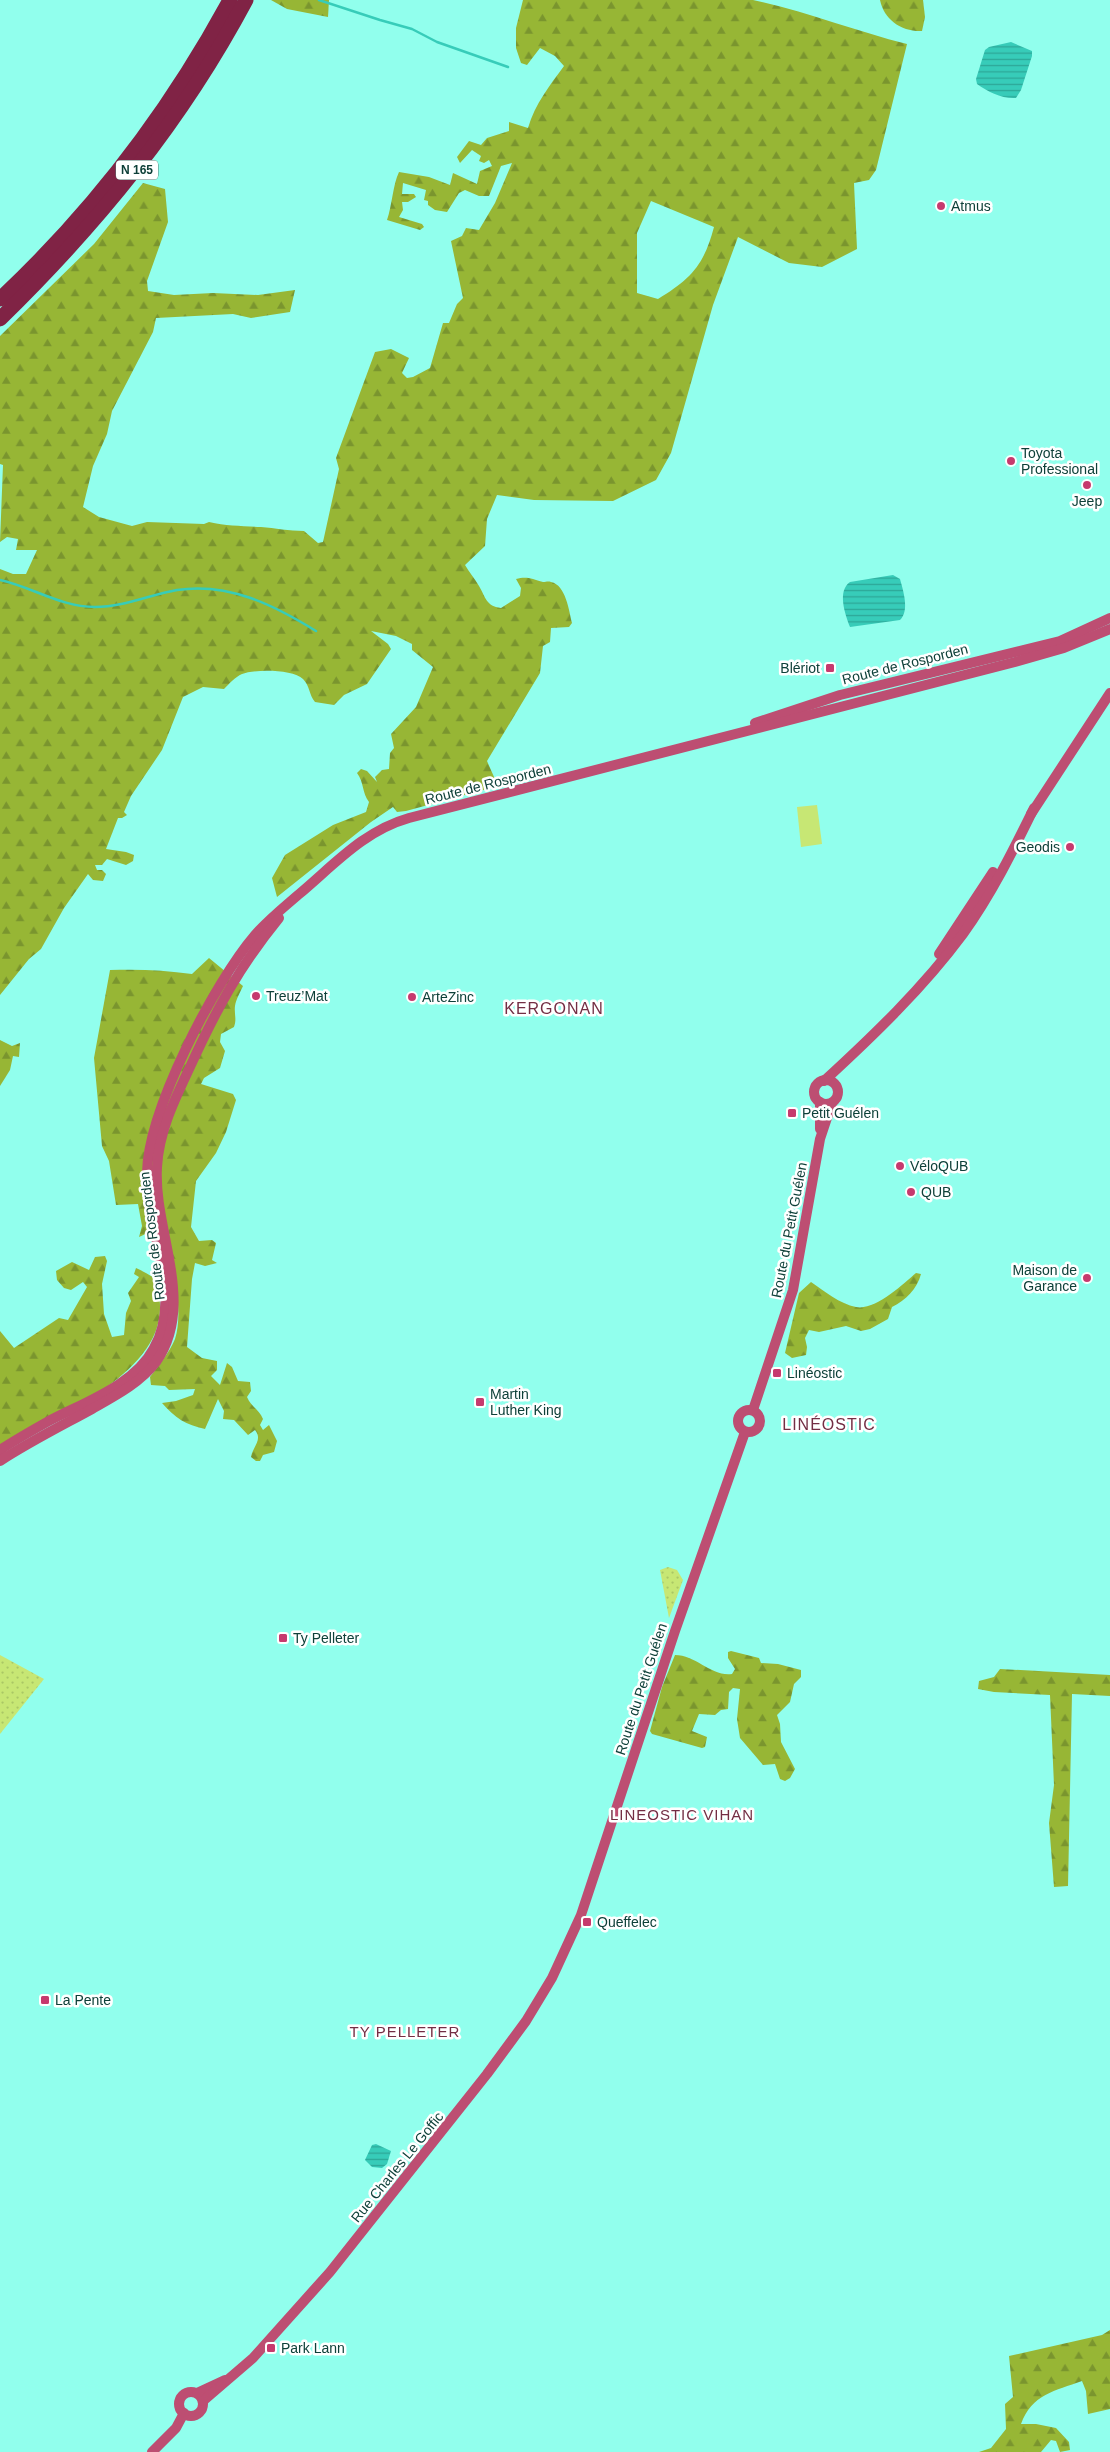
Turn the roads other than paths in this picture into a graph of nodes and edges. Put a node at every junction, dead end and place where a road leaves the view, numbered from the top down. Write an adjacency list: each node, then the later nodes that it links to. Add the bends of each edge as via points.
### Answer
1 (230, 0): 3 (highway, N 165, via 196,60 136,148 91,204)
2 (246, 0): 4 (highway, N 165, via 212,61 144,160 106,208)
3 (0, 299)
4 (0, 319)
5 (1110, 618): 8 (main road, Route de Rosporden, via 1060,640 831,698)
6 (1110, 629): 8 (main road, Route de Rosporden, via 1024,660)
7 (1110, 693): 10 (main road, via 920,984)
8 (707, 741): 9 (main road, Route de Rosporden, via 398,821 357,844)
9 (297, 896): 18 (main road, Route de Rosporden, via 255,934 232,967 190,1044 152,1133 147,1176 165,1301 164,1323 154,1350 136,1370 114,1386); 19 (main road, Route de Rosporden, via 231,983 185,1076 162,1134 157,1187 174,1301 165,1347 149,1370 130,1386)
10 (854, 1055): 11 (main road); 12 (main road)
11 (824, 1082): 12 (main road); 13 (main road, via 817,1083 813,1090 813,1097)
12 (837, 1085): 14 (main road, via 839,1094)
13 (820, 1102): 14 (main road); 15 (main road, Route du Petit Guélen)
14 (832, 1103): 15 (main road, Route du Petit Guélen)
15 (820, 1139): 16 (main road, Route du Petit Guélen, via 793,1290)
16 (753, 1410): 17 (main road, via 759,1416 760,1425 754,1431); 17 (main road, via 744,1410 738,1417 739,1426)
17 (745, 1432): 20 (main road, Route du Petit Guélen, via 581,1915)
18 (0, 1450)
19 (0, 1461)
20 (564, 1956): 21 (main road, Rue Charles Le Goffic, via 526,2021 448,2125 322,2282 262,2348 230,2378)
21 (200, 2397): 22 (main road, via 202,2410); 22 (main road, via 190,2392 182,2397 179,2404)
22 (188, 2414): 23 (main road); 24 (main road)
23 (152, 2452)
24 (160, 2452)

